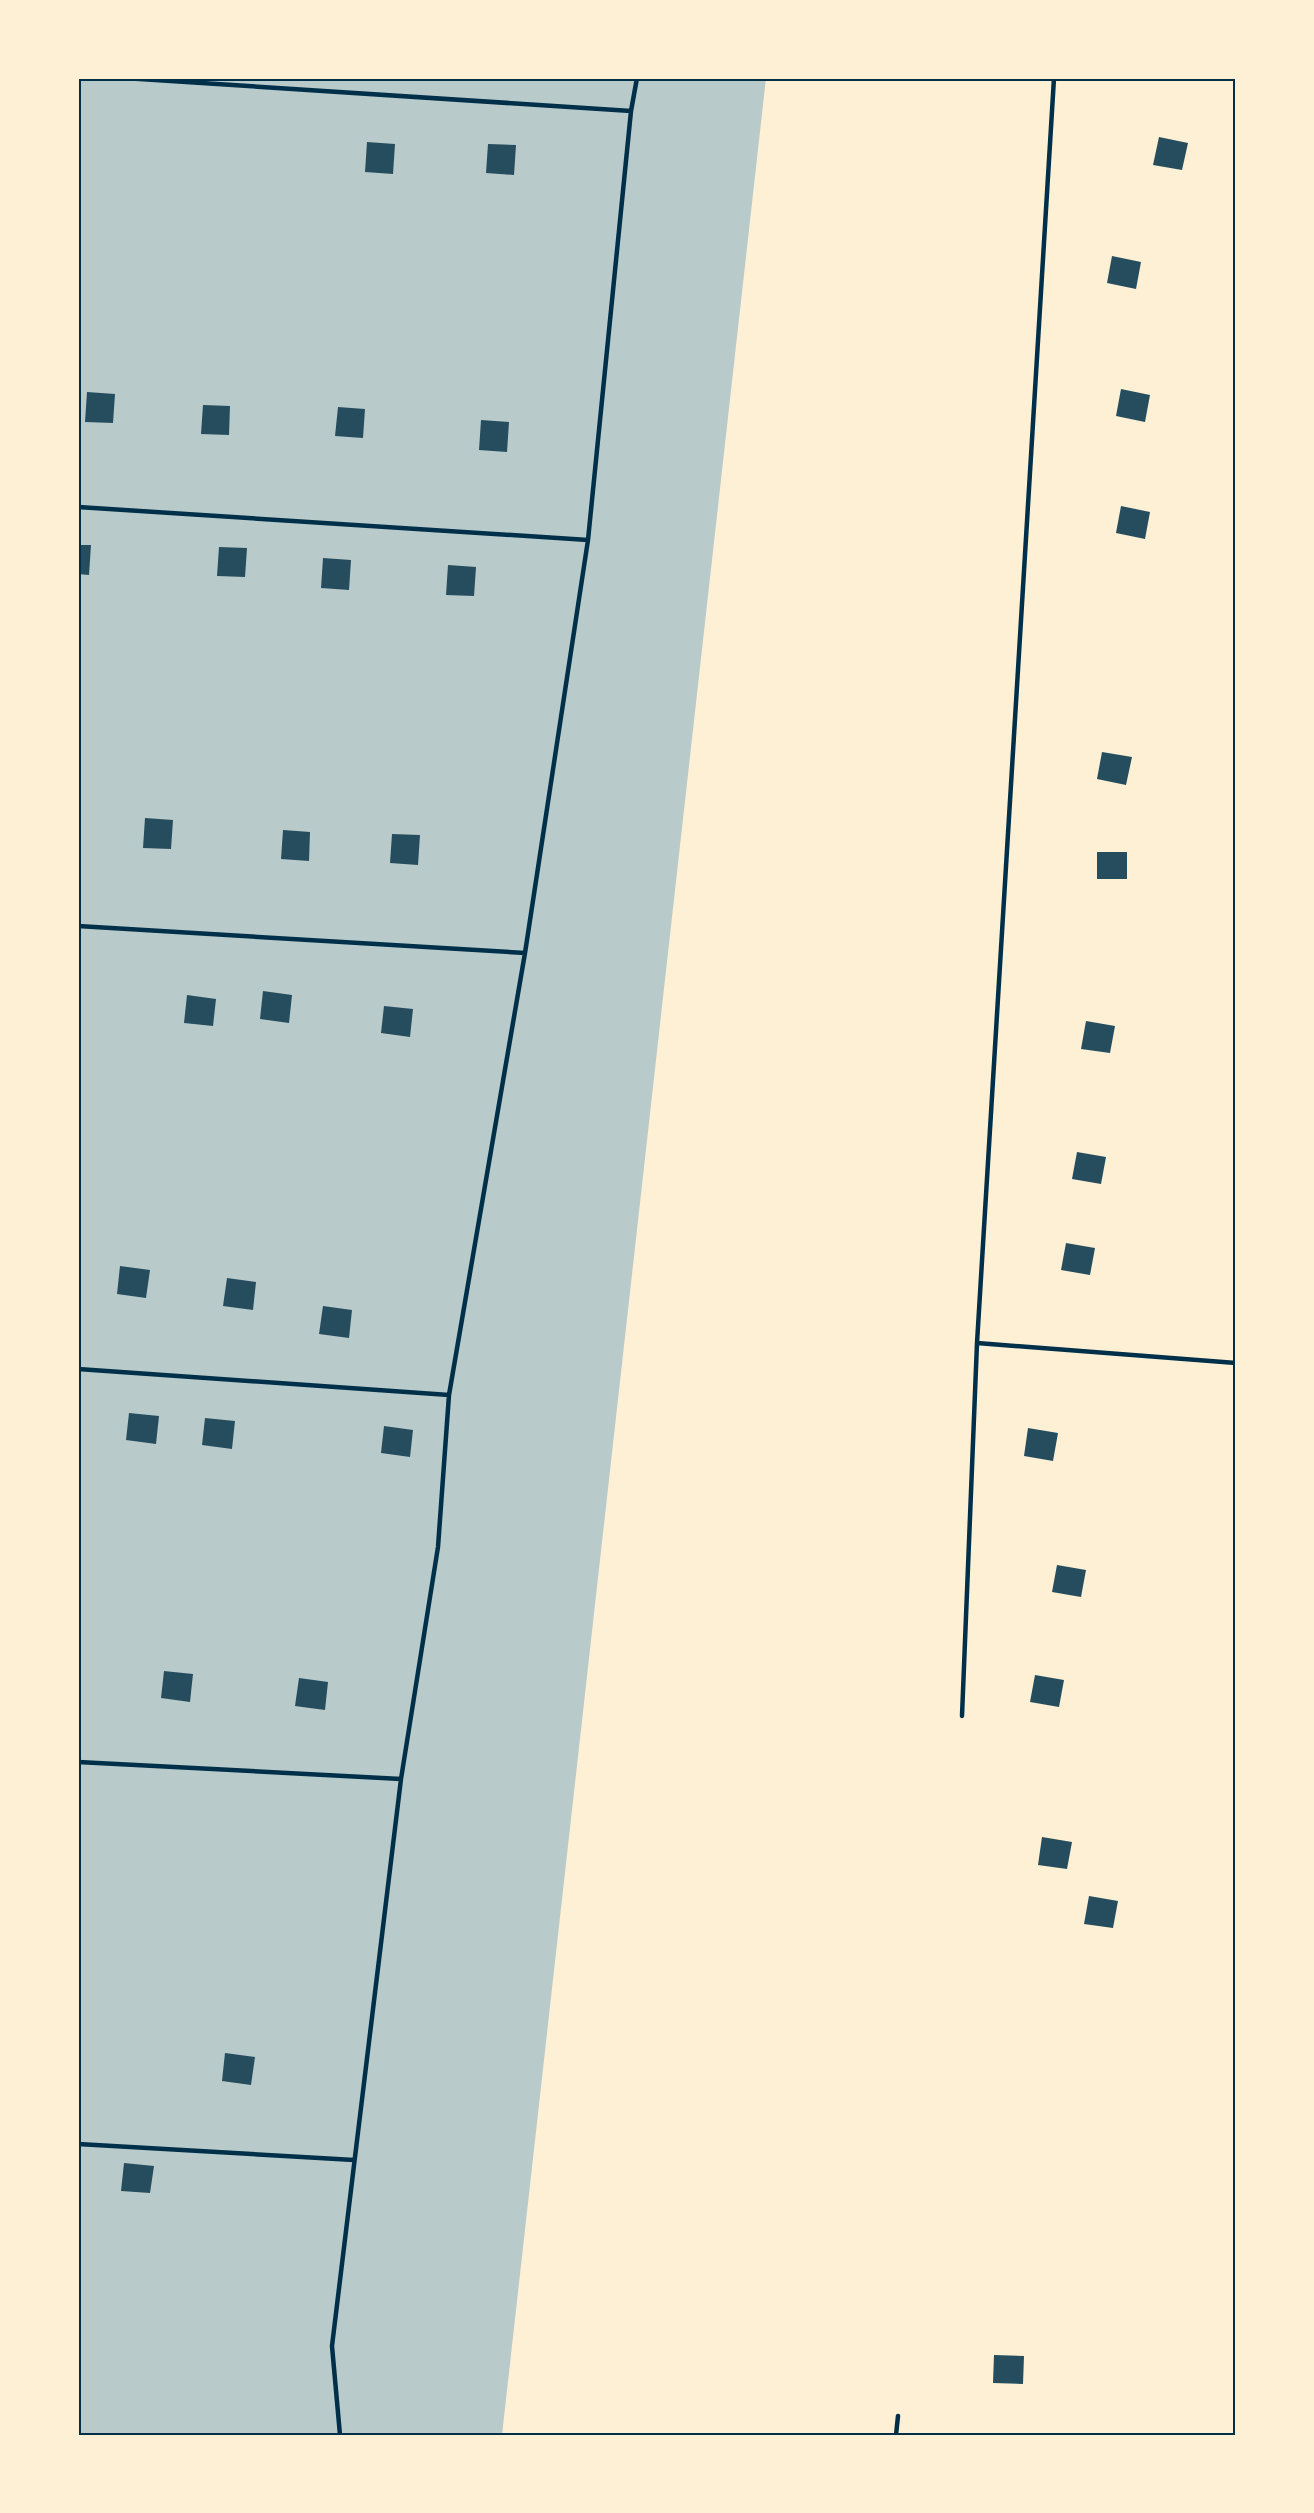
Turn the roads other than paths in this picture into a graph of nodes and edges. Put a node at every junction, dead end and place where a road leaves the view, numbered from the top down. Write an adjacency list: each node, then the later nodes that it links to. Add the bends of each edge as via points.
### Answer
1 (124, 78): 4 (lane)
2 (637, 78): 4 (lane)
3 (1054, 78): 9 (lane)
4 (630, 111): 6 (lane)
5 (78, 507): 6 (lane)
6 (588, 540): 8 (lane)
7 (78, 926): 8 (lane)
8 (525, 952): 12 (lane)
9 (977, 1343): 10 (lane); 13 (lane)
10 (1236, 1364)
11 (78, 1369): 12 (lane)
12 (449, 1395): 15 (lane, via 438,1547)
13 (962, 1716)
14 (78, 1762): 15 (lane)
15 (401, 1779): 17 (lane)
16 (78, 2144): 17 (lane)
17 (354, 2160): 19 (lane, via 332,2346)
18 (898, 2416): 20 (lane)
19 (340, 2435)
20 (896, 2435)

